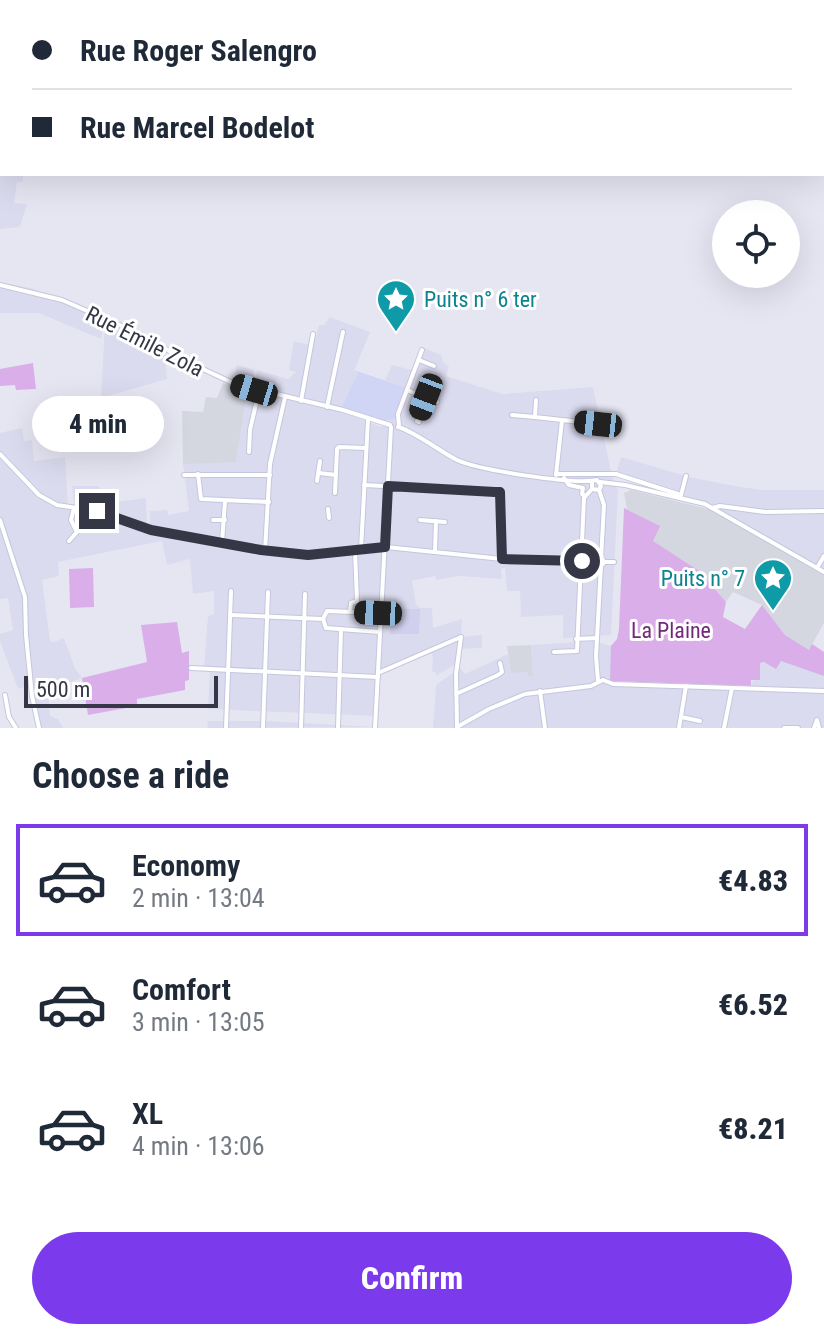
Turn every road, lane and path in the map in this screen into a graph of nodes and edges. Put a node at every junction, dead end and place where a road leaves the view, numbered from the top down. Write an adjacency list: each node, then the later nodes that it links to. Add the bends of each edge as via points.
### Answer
1 (0, 285): 8 (street, Rue Émile Zola, via 62,300 138,333 213,375)
2 (343, 332): 14 (street)
3 (313, 334): 12 (street)
4 (422, 350): 5 (street)
5 (419, 360): 6 (street); 7 (street)
6 (434, 366)
7 (407, 390): 10 (street); 20 (street)
8 (259, 391): 9 (street, Rue Émile Zola); 23 (street)
9 (285, 397): 12 (street, Rue Émile Zola); 29 (street)
10 (426, 397): 13 (street); 19 (street)
11 (536, 400): 16 (street)
12 (301, 401): 14 (street, Rue Émile Zola)
13 (437, 402)
14 (327, 407): 17 (street, Rue Émile Zola)
15 (512, 415): 16 (street)
16 (535, 417): 18 (street)
17 (368, 420): 20 (street, Rue Émile Zola); 22 (street)
18 (562, 420): 21 (street); 31 (street)
19 (419, 422)
20 (394, 424): 31 (street, via 473,466); 37 (street)
21 (598, 424)
22 (366, 448): 30 (street, via 339,447); 36 (street)
23 (249, 452)
24 (0, 454): 44 (street, via 39,495)
25 (320, 461): 26 (street)
26 (319, 473): 30 (street); 34 (street)
27 (198, 474): 28 (street); 29 (street); 41 (street, via 201,499)
28 (184, 475)
29 (270, 475): 42 (street)
30 (336, 475): 38 (street)
31 (556, 476): 33 (street); 35 (street)
32 (686, 476): 40 (street)
33 (564, 478): 35 (street); 39 (street, via 583,488)
34 (317, 481)
35 (595, 484): 39 (street); 40 (street); 40 (street, via 613,475); 65 (street, via 604,505)
36 (364, 485): 37 (street); 59 (street)
37 (388, 486): 58 (street); 63 (street, via 500,492)
38 (335, 493)
39 (585, 496): 64 (street)
40 (680, 496): 45 (street)
41 (225, 501): 42 (street); 52 (street)
42 (270, 502): 60 (street)
43 (726, 507): 45 (street); 47 (street); 48 (street)
44 (74, 508): 56 (street, via 71,520 77,532); 57 (street)
45 (712, 508): 48 (street)
46 (328, 509): 49 (street)
47 (824, 511)
48 (724, 515): 67 (street)
49 (329, 518)
50 (0, 520): 101 (street, via 25,597)
51 (213, 520): 52 (street)
52 (225, 520): 57 (street)
53 (420, 520): 54 (street)
54 (436, 521): 55 (street); 61 (street)
55 (445, 522)
56 (69, 541)
57 (222, 543): 60 (street)
58 (385, 547): 59 (street); 61 (street); 73 (street)
59 (358, 550): 60 (street, via 308,555); 72 (street, via 357,601)
60 (265, 551)
61 (435, 552): 63 (street)
62 (824, 556): 67 (street)
63 (502, 559): 64 (street)
64 (580, 561): 65 (street); 81 (street)
65 (601, 562): 66 (street); 80 (street)
66 (614, 562)
67 (817, 568): 68 (street)
68 (824, 572)
69 (231, 591): 74 (street)
70 (268, 592): 75 (street)
71 (305, 594): 76 (street)
72 (350, 612): 73 (street); 77 (street, via 327,611)
73 (381, 613): 79 (street)
74 (230, 615): 75 (street); 85 (street)
75 (267, 617): 76 (street); 86 (street)
76 (305, 618): 77 (street); 87 (street)
77 (323, 619): 78 (street, via 326,628)
78 (341, 630): 79 (street); 88 (street)
79 (380, 632): 89 (street)
80 (597, 638): 81 (street); 90 (street, via 595,670)
81 (576, 639): 82 (street, via 577,651)
82 (554, 652)
83 (500, 663): 95 (street, via 498,675)
84 (191, 668): 85 (street)
85 (228, 670): 86 (street); 102 (street)
86 (265, 672): 87 (street); 103 (street)
87 (303, 674): 88 (street); 104 (street)
88 (341, 675): 89 (street); 105 (street)
89 (378, 675): 95 (street, via 461,637); 106 (street)
90 (600, 679): 91 (street); 93 (street, via 592,685)
91 (686, 686): 92 (street); 97 (street)
92 (732, 688): 94 (street); 109 (street)
93 (540, 690): 100 (street); 107 (street)
94 (824, 691)
95 (456, 694): 100 (street)
96 (5, 695): 99 (street)
97 (681, 717): 98 (street); 108 (street)
98 (700, 721)
99 (15, 727)
100 (456, 727)
101 (39, 728)
102 (226, 728)
103 (263, 728)
104 (301, 728)
105 (338, 728)
106 (375, 728)
107 (545, 728)
108 (679, 728)
109 (724, 728)
110 (784, 728): 111 (street)
111 (798, 728)

